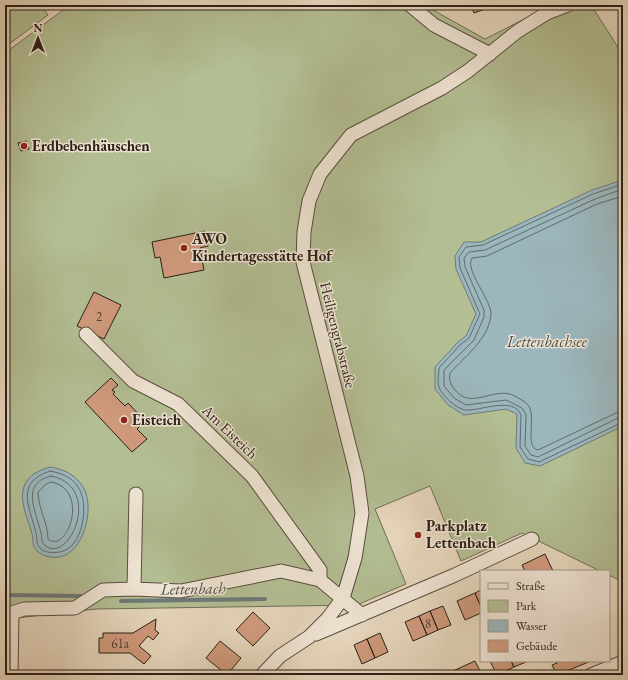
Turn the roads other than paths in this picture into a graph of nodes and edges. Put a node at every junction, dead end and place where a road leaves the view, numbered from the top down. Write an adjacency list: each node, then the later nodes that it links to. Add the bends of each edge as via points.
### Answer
1 (410, 5): 3 (street, via 434,25)
2 (568, 5): 3 (street, Heiligengrabstraße, via 546,13 518,31)
3 (490, 54): 9 (street, Heiligengrabstraße, via 442,88 352,135 320,174 309,201 303,262 357,476 362,513 355,558)
4 (86, 334): 7 (street, Am Eisteich, via 134,381 178,404 252,476 320,570)
5 (136, 494): 8 (street)
6 (532, 539): 11 (street, via 455,576)
7 (320, 580): 8 (street, via 281,571 181,591); 9 (street)
8 (134, 589): 10 (street, via 103,590 75,608 24,609)
9 (343, 598): 11 (street); 12 (street, Heiligengrabstraße)
10 (8, 613): 14 (street)
11 (362, 615): 12 (street)
12 (309, 637): 15 (street, Heiligengrabstraße, via 280,656)
13 (623, 662): 16 (street)
14 (11, 675)
15 (262, 675)
16 (591, 675)

